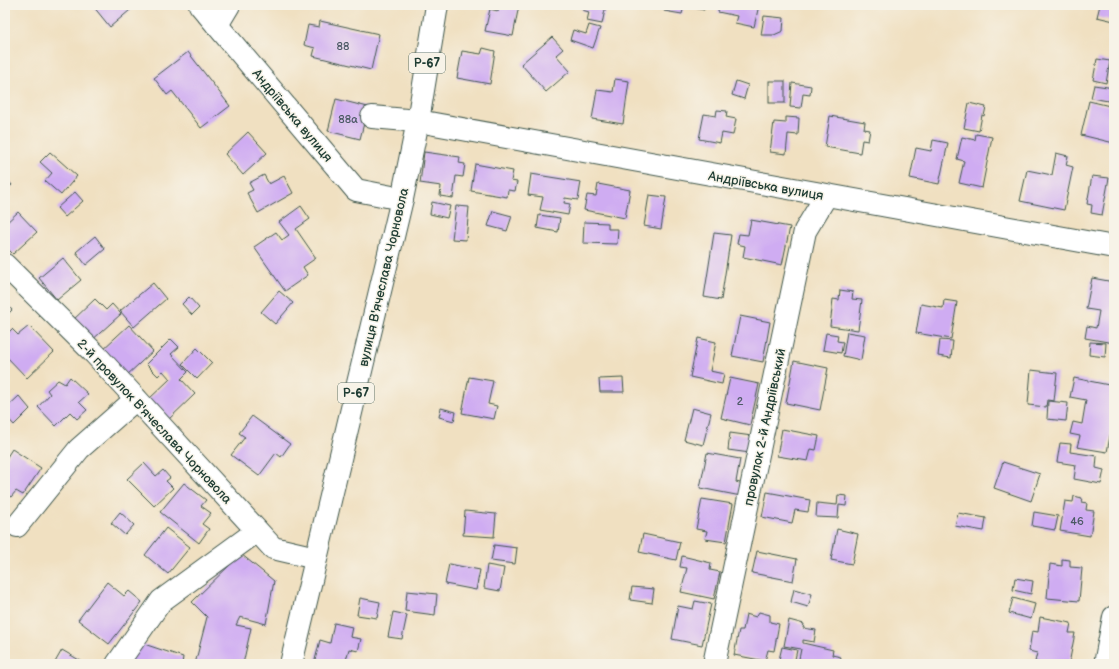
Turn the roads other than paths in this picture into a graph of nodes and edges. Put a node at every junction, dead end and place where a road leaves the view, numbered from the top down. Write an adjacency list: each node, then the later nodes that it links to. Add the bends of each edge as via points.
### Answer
1 (200, 5): 4 (street, Андріївська вулиця)
2 (229, 5): 4 (street)
3 (437, 5): 6 (street, вулиця В'ячеслава Чорновола / Р-67)
4 (217, 25): 8 (street, Андріївська вулиця, via 356,190)
5 (372, 117): 6 (street, Андріївська вулиця)
6 (418, 121): 7 (street, Андріївська вулиця); 8 (street, вулиця В'ячеслава Чорновола / Р-67)
7 (826, 196): 9 (street, Андріївська вулиця); 18 (street, провулок 2-й Андріївський, via 805,231)
8 (402, 199): 14 (street, вулиця В'ячеслава Чорновола / Р-67)
9 (1114, 247)
10 (5, 265): 11 (street, 2-й провулок В'ячеслава Чорновола, via 95,354)
11 (136, 399): 12 (street, via 80,449); 13 (street, 2-й провулок В'ячеслава Чорновола)
12 (17, 526)
13 (257, 531): 14 (street, 2-й провулок В'ячеслава Чорновола, via 272,548); 16 (street, via 161,601)
14 (316, 558): 17 (street, вулиця В'ячеслава Чорновола / Р-67)
15 (1114, 617): 19 (street)
16 (117, 664)
17 (291, 664)
18 (714, 664)
19 (1105, 664)

